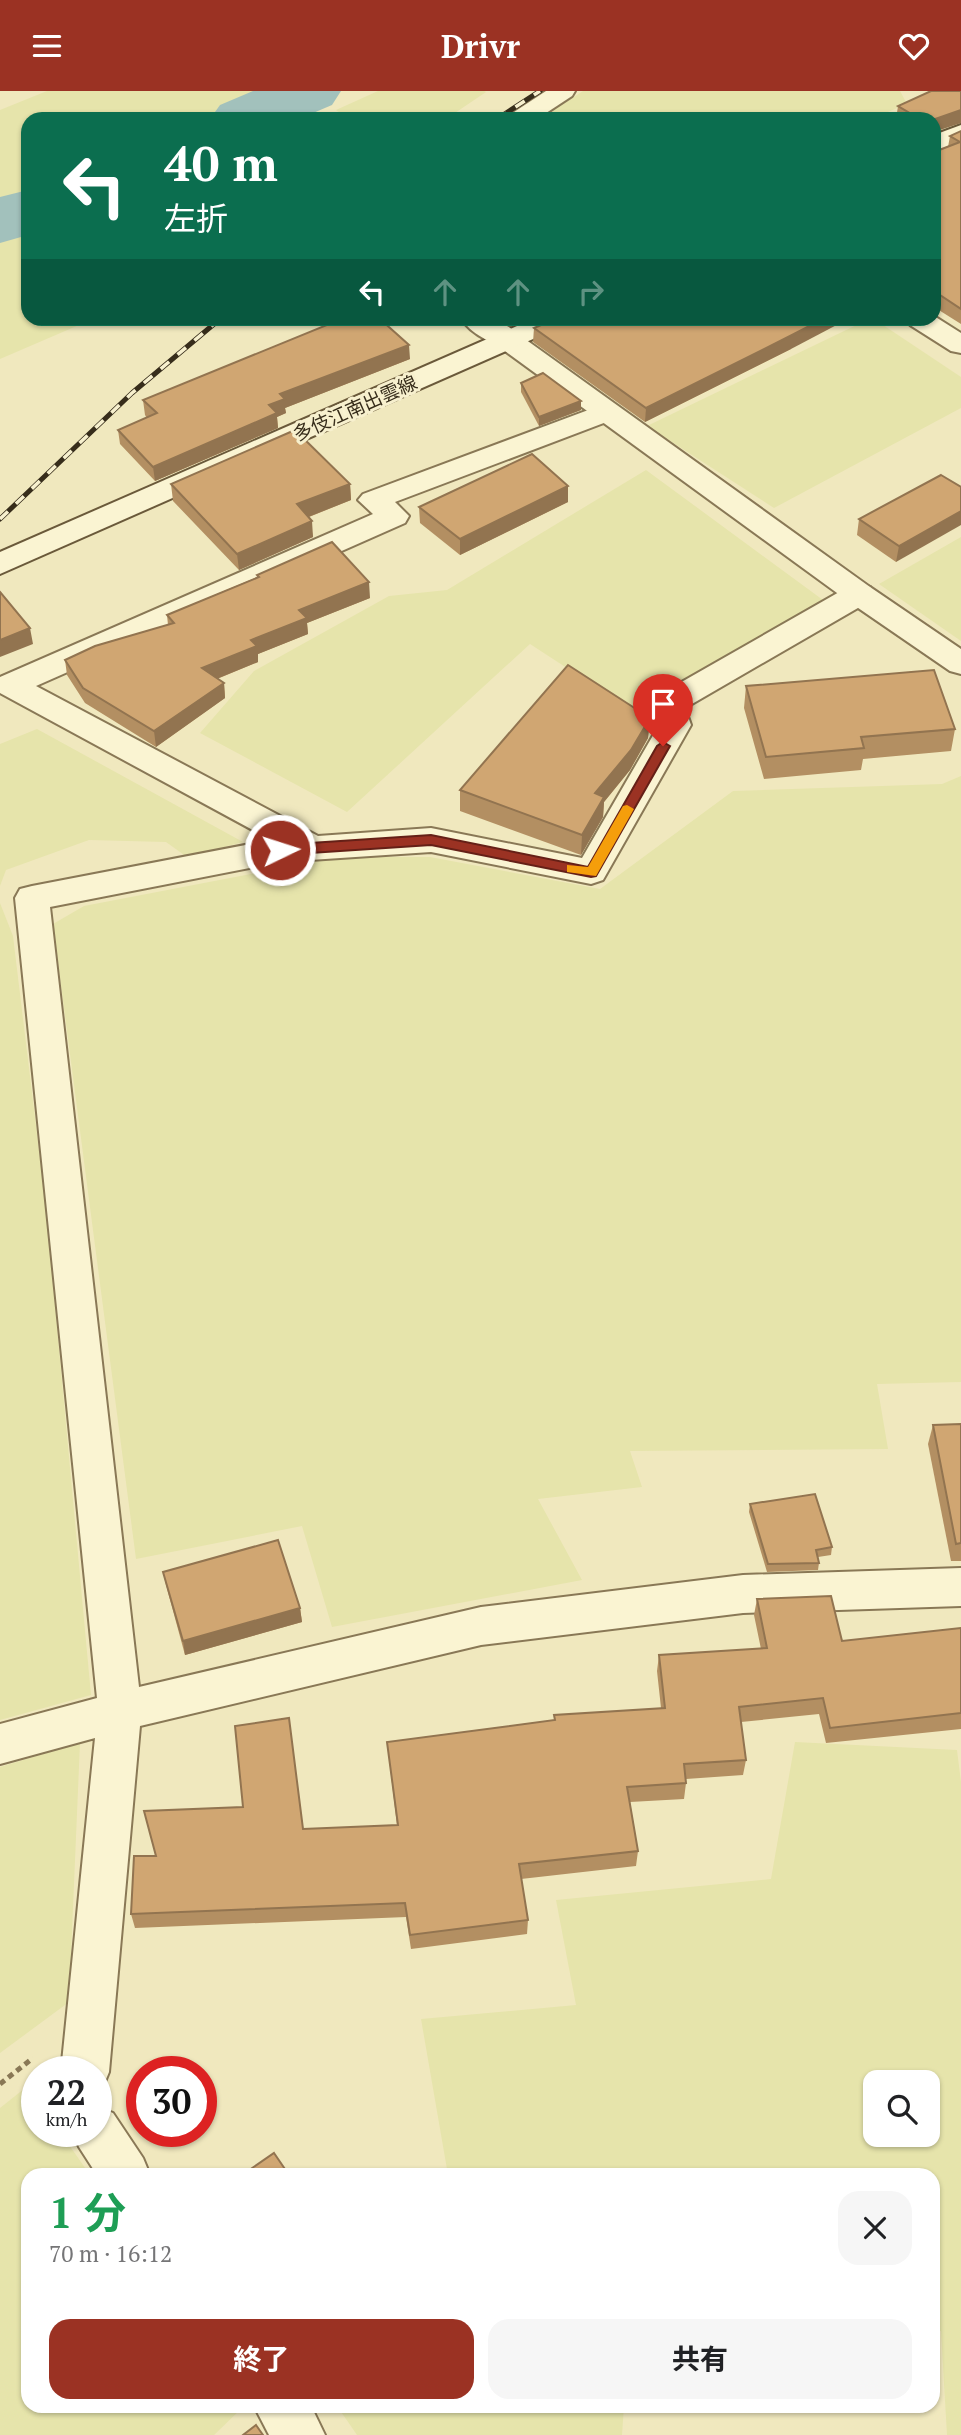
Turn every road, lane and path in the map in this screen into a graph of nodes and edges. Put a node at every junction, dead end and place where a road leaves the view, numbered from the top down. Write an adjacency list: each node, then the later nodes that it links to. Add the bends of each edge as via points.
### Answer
1 (563, 91): 2 (street)
2 (531, 112)
3 (961, 133): 4 (street)
4 (941, 142)
5 (486, 326): 8 (street)
6 (539, 326): 8 (street, 多伎江南出雲線)
7 (931, 326): 9 (street)
8 (508, 340): 10 (street); 11 (street, 多伎江南出雲線)
9 (961, 345)
10 (607, 412): 12 (street); 14 (street, via 373,500 394,516 10,685)
11 (0, 564)
12 (859, 594): 13 (street); 14 (street, via 668,704 676,725 591,872 431,840)
13 (961, 663)
14 (313, 848): 16 (street, via 280,850 32,898)
15 (961, 1587): 16 (street, via 743,1594 481,1626)
16 (120, 1711): 17 (street); 18 (street)
17 (0, 1744)
18 (86, 2056)
19 (107, 2147): 20 (street)
20 (121, 2168)
21 (285, 2413): 22 (street)
22 (299, 2435)

